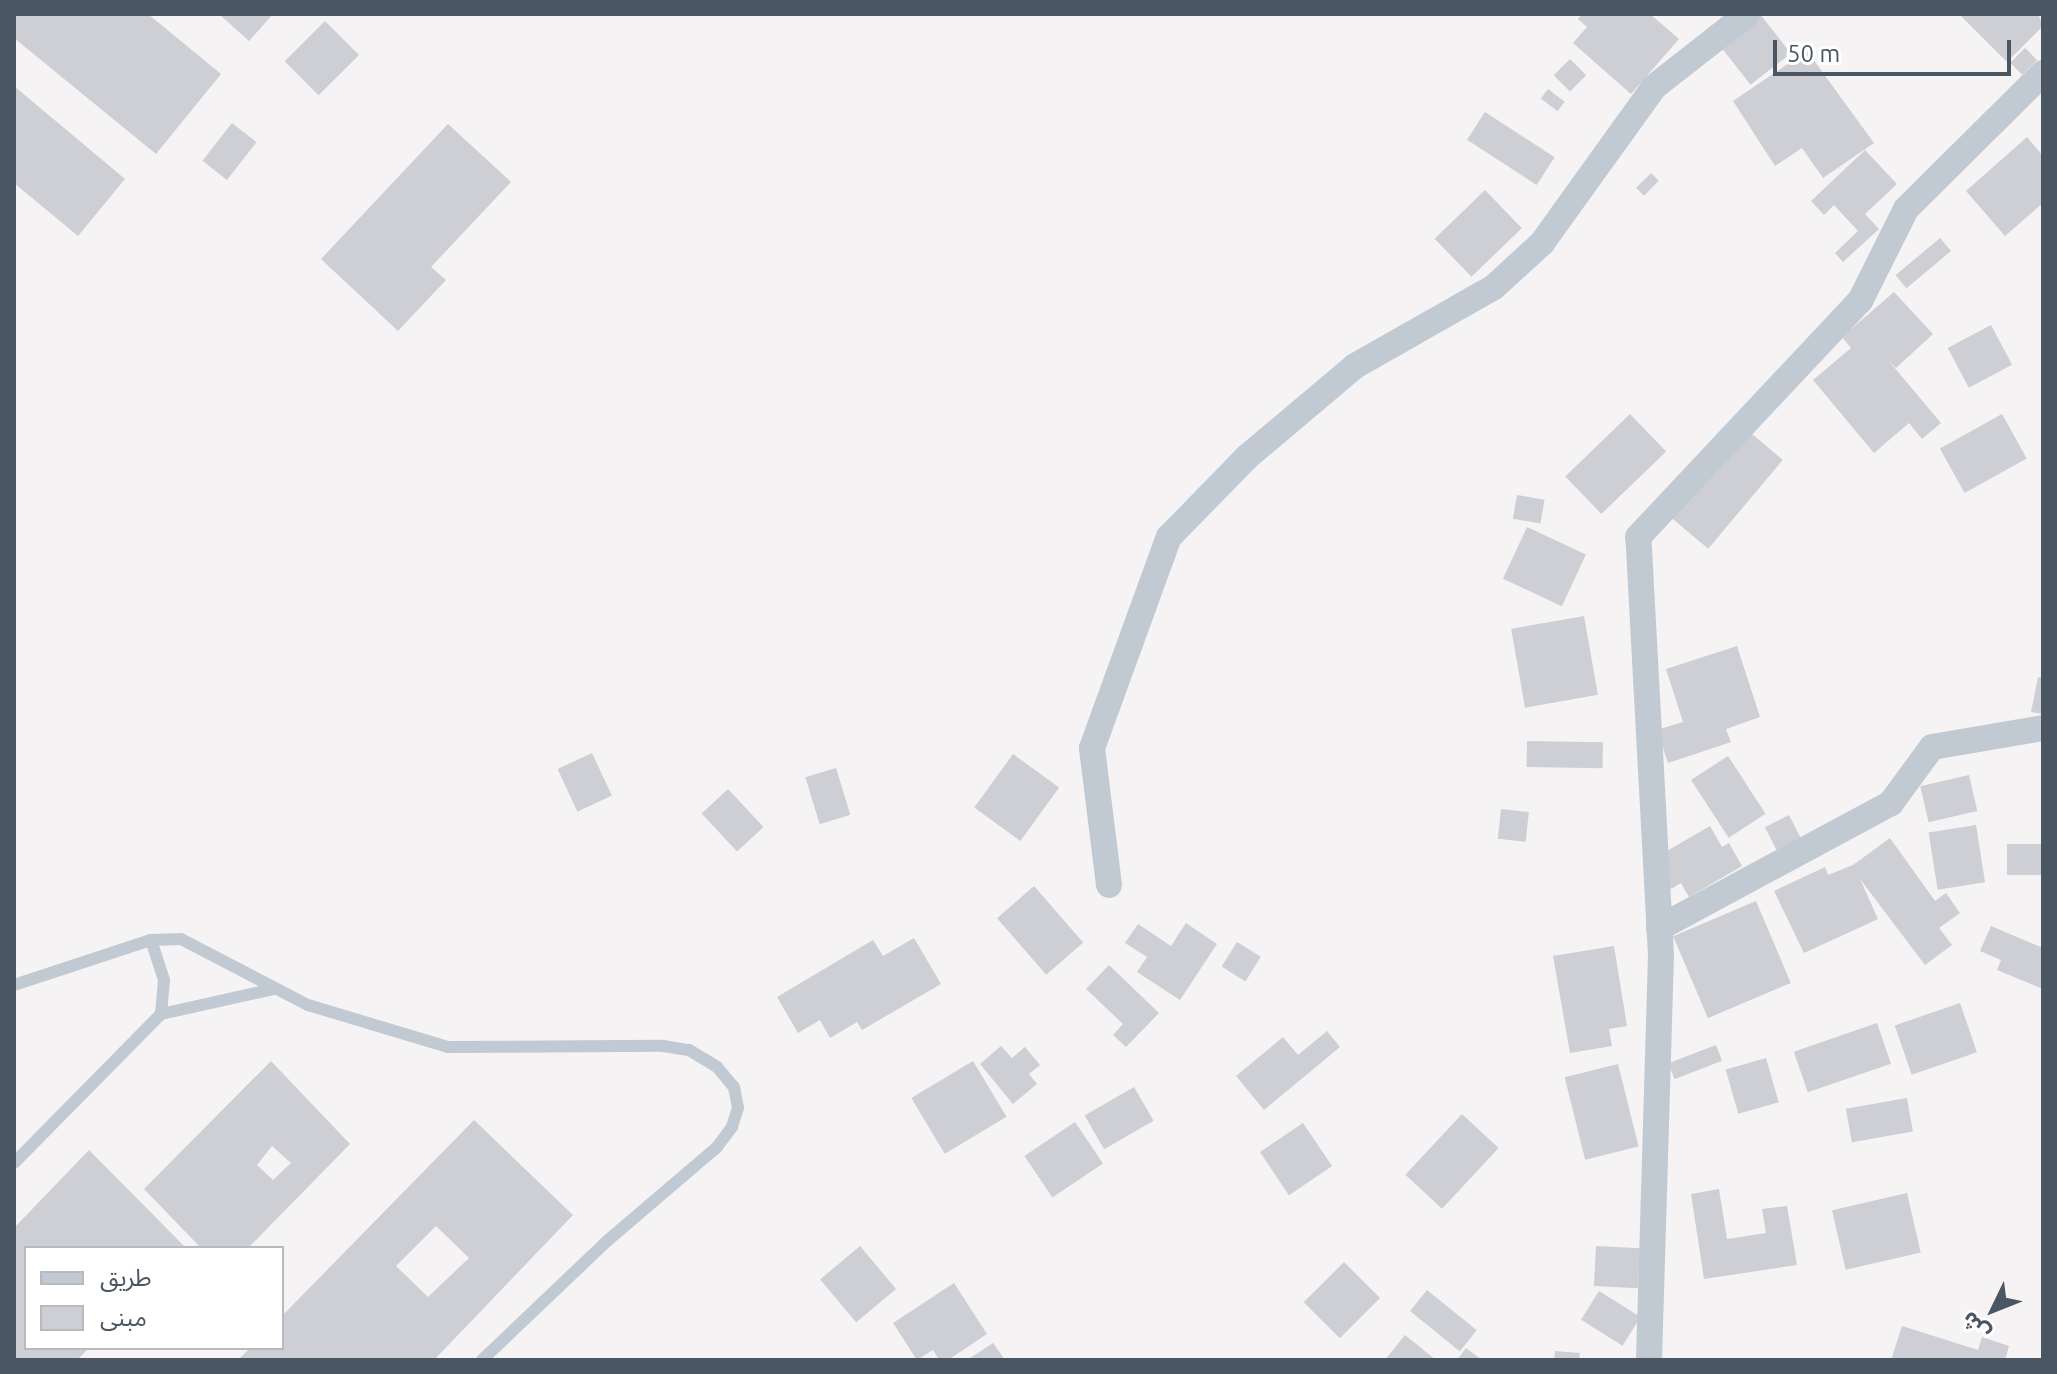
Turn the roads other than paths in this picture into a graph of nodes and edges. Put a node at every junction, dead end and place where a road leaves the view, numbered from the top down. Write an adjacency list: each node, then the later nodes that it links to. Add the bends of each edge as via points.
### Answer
1 (1747, 14): 4 (street, via 1654,87 1542,243 1503,278 1355,366 1247,457 1169,537 1092,748)
2 (2043, 73): 5 (street, via 1906,209 1860,301 1638,537)
3 (2043, 728): 5 (street, via 1932,747 1891,803)
4 (1109, 885)
5 (1659, 928): 12 (street)
6 (151, 940): 7 (lane); 8 (lane, via 181,939); 9 (lane, via 164,980)
7 (14, 985)
8 (275, 989): 9 (lane); 11 (lane, via 308,1005 448,1047 689,1050 717,1067 734,1087 738,1108 716,1148 595,1252)
9 (161, 1014): 10 (lane)
10 (14, 1163)
11 (482, 1360)
12 (1649, 1360)

